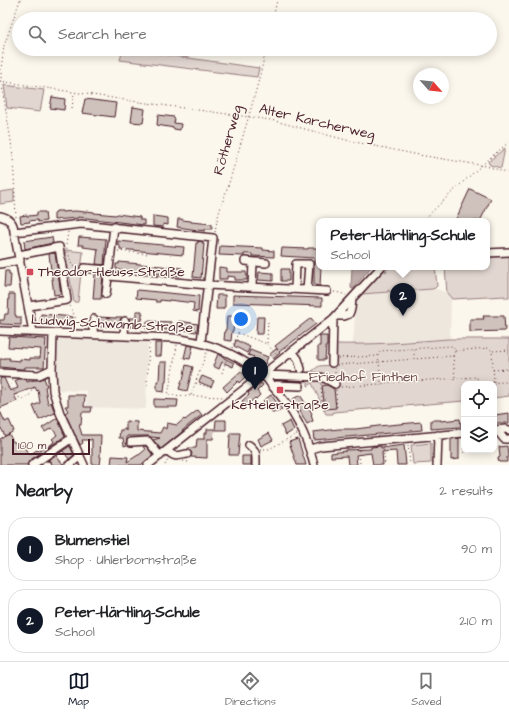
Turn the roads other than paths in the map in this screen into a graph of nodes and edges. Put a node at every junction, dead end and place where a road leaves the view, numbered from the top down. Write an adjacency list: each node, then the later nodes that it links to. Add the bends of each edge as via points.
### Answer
1 (0, 216): 3 (street, via 12,222)
2 (114, 227): 3 (street, via 81,224); 13 (street); 14 (street, via 213,238)
3 (14, 229): 6 (street)
4 (509, 252): 5 (street)
5 (490, 253)
6 (19, 257): 10 (street); 20 (street); 20 (street, via 59,247 67,300)
7 (245, 261): 8 (street)
8 (253, 262): 9 (street); 15 (street)
9 (266, 263)
10 (0, 264)
11 (84, 268): 13 (street)
12 (378, 270): 21 (street)
13 (109, 273): 14 (street); 19 (street)
14 (208, 285): 15 (street); 29 (street)
15 (252, 287): 16 (street)
16 (295, 289): 17 (street); 17 (street, via 296,264 309,264)
17 (307, 290): 18 (street)
18 (327, 291)
19 (106, 294)
20 (29, 306): 25 (street)
21 (334, 317): 30 (street); 31 (street)
22 (94, 319): 27 (street)
23 (125, 321): 28 (street)
24 (0, 330): 25 (street, Ludwig-Schwamb-Straße)
25 (33, 332): 26 (street, Ludwig-Schwamb-Straße)
26 (53, 334): 27 (street, Ludwig-Schwamb-Straße); 32 (street)
27 (93, 334): 28 (street, Ludwig-Schwamb-Straße)
28 (124, 335): 29 (street, Ludwig-Schwamb-Straße)
29 (201, 342): 35 (street, Ludwig-Schwamb-Straße, via 230,353)
30 (292, 351): 33 (street); 35 (street)
31 (334, 362)
32 (52, 369): 34 (street, via 39,375); 44 (street, via 55,399)
33 (301, 369)
34 (0, 373)
35 (263, 375): 36 (street, via 320,377); 38 (street); 49 (street)
36 (335, 384)
37 (300, 386): 38 (street)
38 (274, 388): 48 (street, via 294,415)
39 (497, 430): 40 (street)
40 (509, 430)
41 (497, 431): 45 (street, via 506,440)
42 (461, 434): 43 (street)
43 (438, 435): 48 (street); 59 (street)
44 (72, 438): 51 (street); 53 (street)
45 (509, 439)
46 (131, 442): 52 (street, via 148,441)
47 (249, 445): 57 (street, via 254,449)
48 (310, 449): 58 (street)
49 (167, 450): 50 (street, via 175,456); 52 (street)
50 (187, 454)
51 (80, 456): 54 (street); 55 (street)
52 (156, 460): 56 (street)
53 (32, 465)
54 (70, 465)
55 (84, 465)
56 (148, 465)
57 (256, 465)
58 (314, 465)
59 (437, 465)

